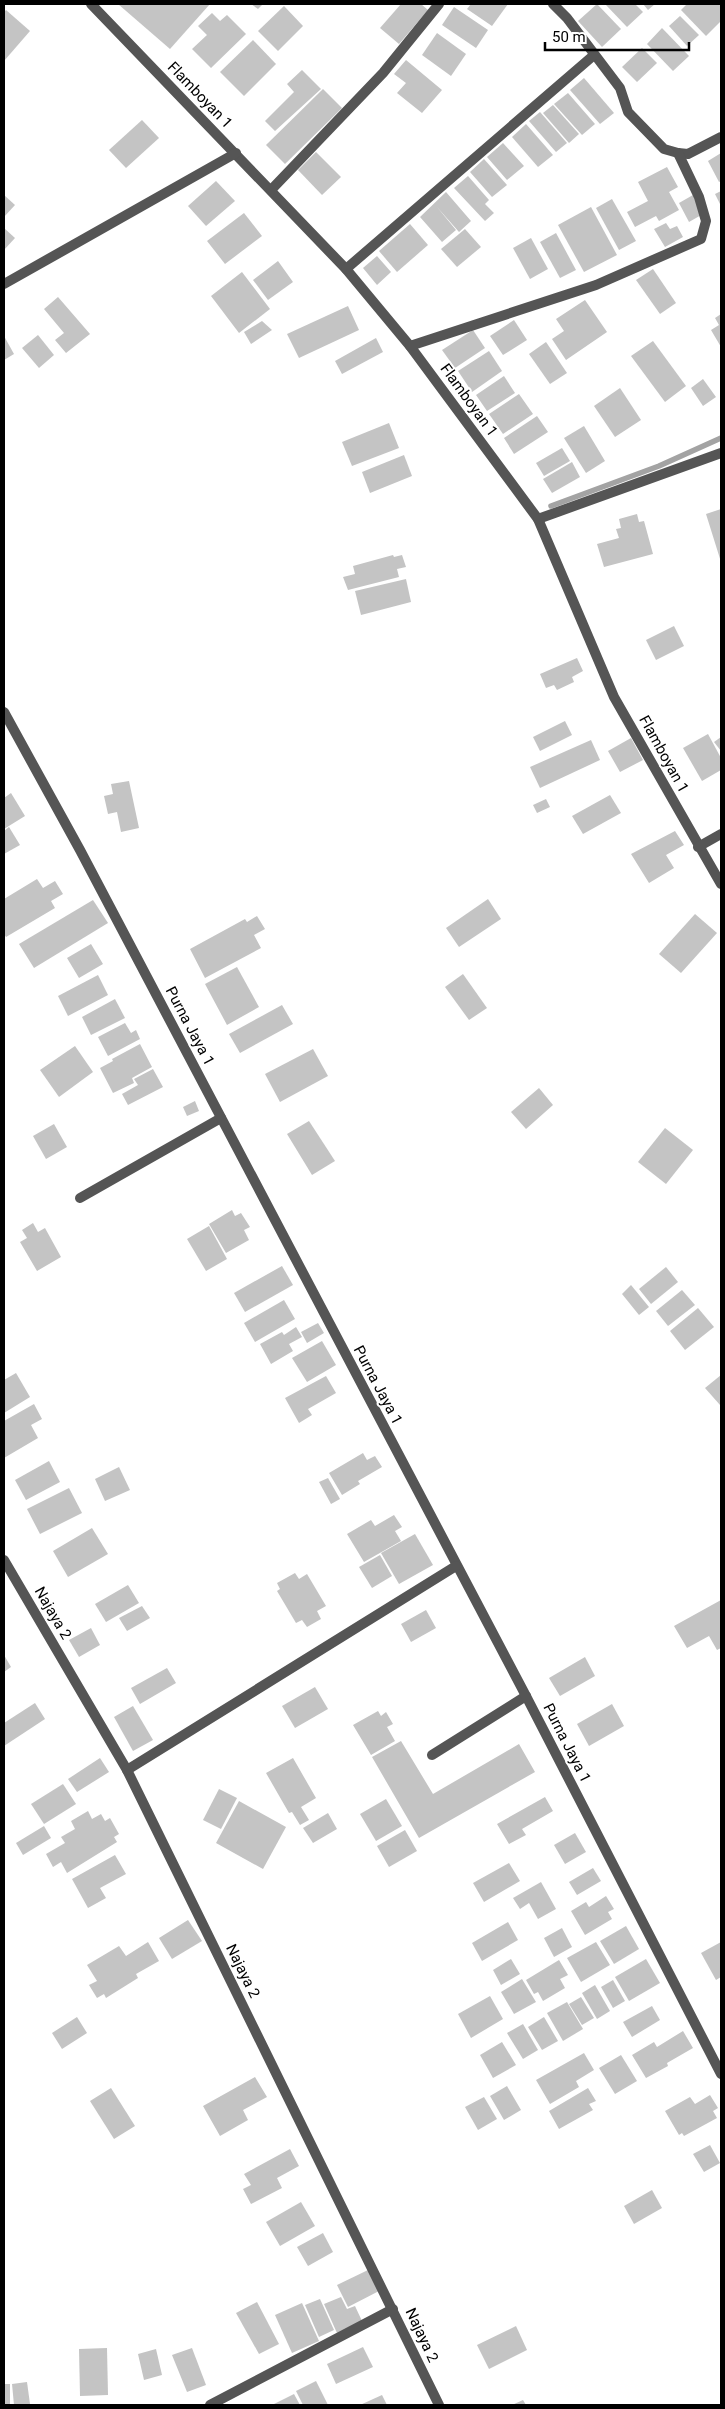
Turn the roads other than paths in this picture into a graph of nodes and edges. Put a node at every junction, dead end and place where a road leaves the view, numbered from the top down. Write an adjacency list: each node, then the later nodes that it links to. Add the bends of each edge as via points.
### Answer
1 (91, 4): 6 (street, Flamboyan 1)
2 (439, 4): 8 (street, via 384,73)
3 (553, 4): 4 (street)
4 (594, 54): 7 (street, via 620,88 628,112 664,149); 9 (street)
5 (721, 137): 7 (street, via 688,154)
6 (236, 153): 8 (street, Flamboyan 1); 10 (street)
7 (678, 153): 11 (street, via 706,221 701,239 596,285)
8 (271, 190): 9 (street, Flamboyan 1)
9 (346, 269): 11 (street, Flamboyan 1)
10 (4, 284)
11 (410, 346): 13 (street, Flamboyan 1)
12 (721, 452): 13 (street)
13 (538, 519): 16 (street, Flamboyan 1, via 614,697)
14 (4, 712): 18 (street, Purna Jaya 1)
15 (721, 834): 16 (street)
16 (698, 847): 17 (street, Flamboyan 1)
17 (721, 884)
18 (221, 1118): 19 (street); 21 (street, Purna Jaya 1)
19 (80, 1198)
20 (4, 1560): 24 (street, Najaya 2)
21 (456, 1566): 22 (street, Purna Jaya 1); 24 (street)
22 (526, 1696): 23 (street); 25 (street, Purna Jaya 1)
23 (432, 1755)
24 (127, 1770): 26 (street, Najaya 2)
25 (721, 2074)
26 (393, 2309): 27 (street); 28 (street, Najaya 2)
27 (210, 2405)
28 (439, 2405)

